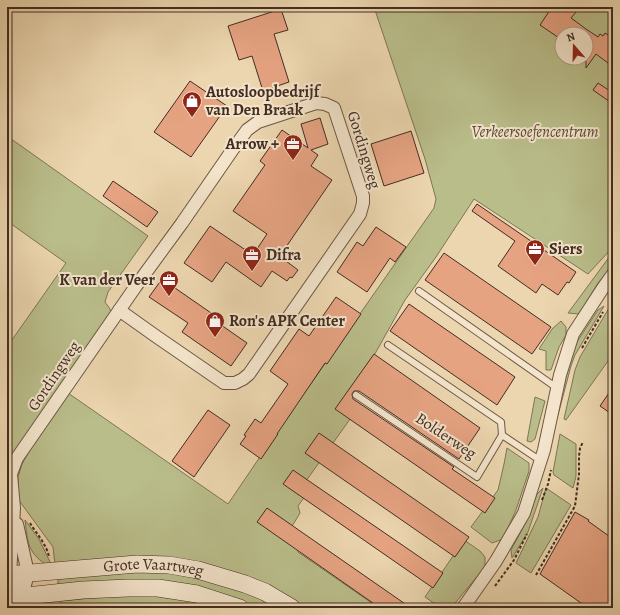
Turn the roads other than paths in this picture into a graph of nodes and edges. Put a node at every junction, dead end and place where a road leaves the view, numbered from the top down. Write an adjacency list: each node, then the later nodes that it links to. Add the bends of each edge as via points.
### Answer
1 (613, 274): 5 (street, via 573,334)
2 (420, 291): 5 (lane)
3 (119, 310): 3 (street, Gordingweg, via 247,130 258,122 316,103 334,108 364,204 360,214 249,374 235,384 224,383); 9 (street, Gordingweg, via 17,458 11,474)
4 (388, 344): 7 (lane, via 501,422)
5 (557, 388): 8 (street)
6 (356, 395): 7 (lane, Bolderweg, via 477,477)
7 (502, 435): 8 (lane)
8 (541, 461): 15 (street, via 524,513 496,561)
9 (14, 508): 10 (street, Gordingweg); 11 (street, Gordingweg)
10 (28, 573): 11 (main road, Grote Vaartweg); 12 (street, Gordingweg); 14 (main road, Grote Vaartweg, via 137,564 169,565 198,570 245,584)
11 (9, 575): 12 (street)
12 (15, 598): 13 (main road, Grote Vaartweg, via 82,590 158,588 197,594)
13 (240, 608)
14 (292, 608)
15 (463, 608)

